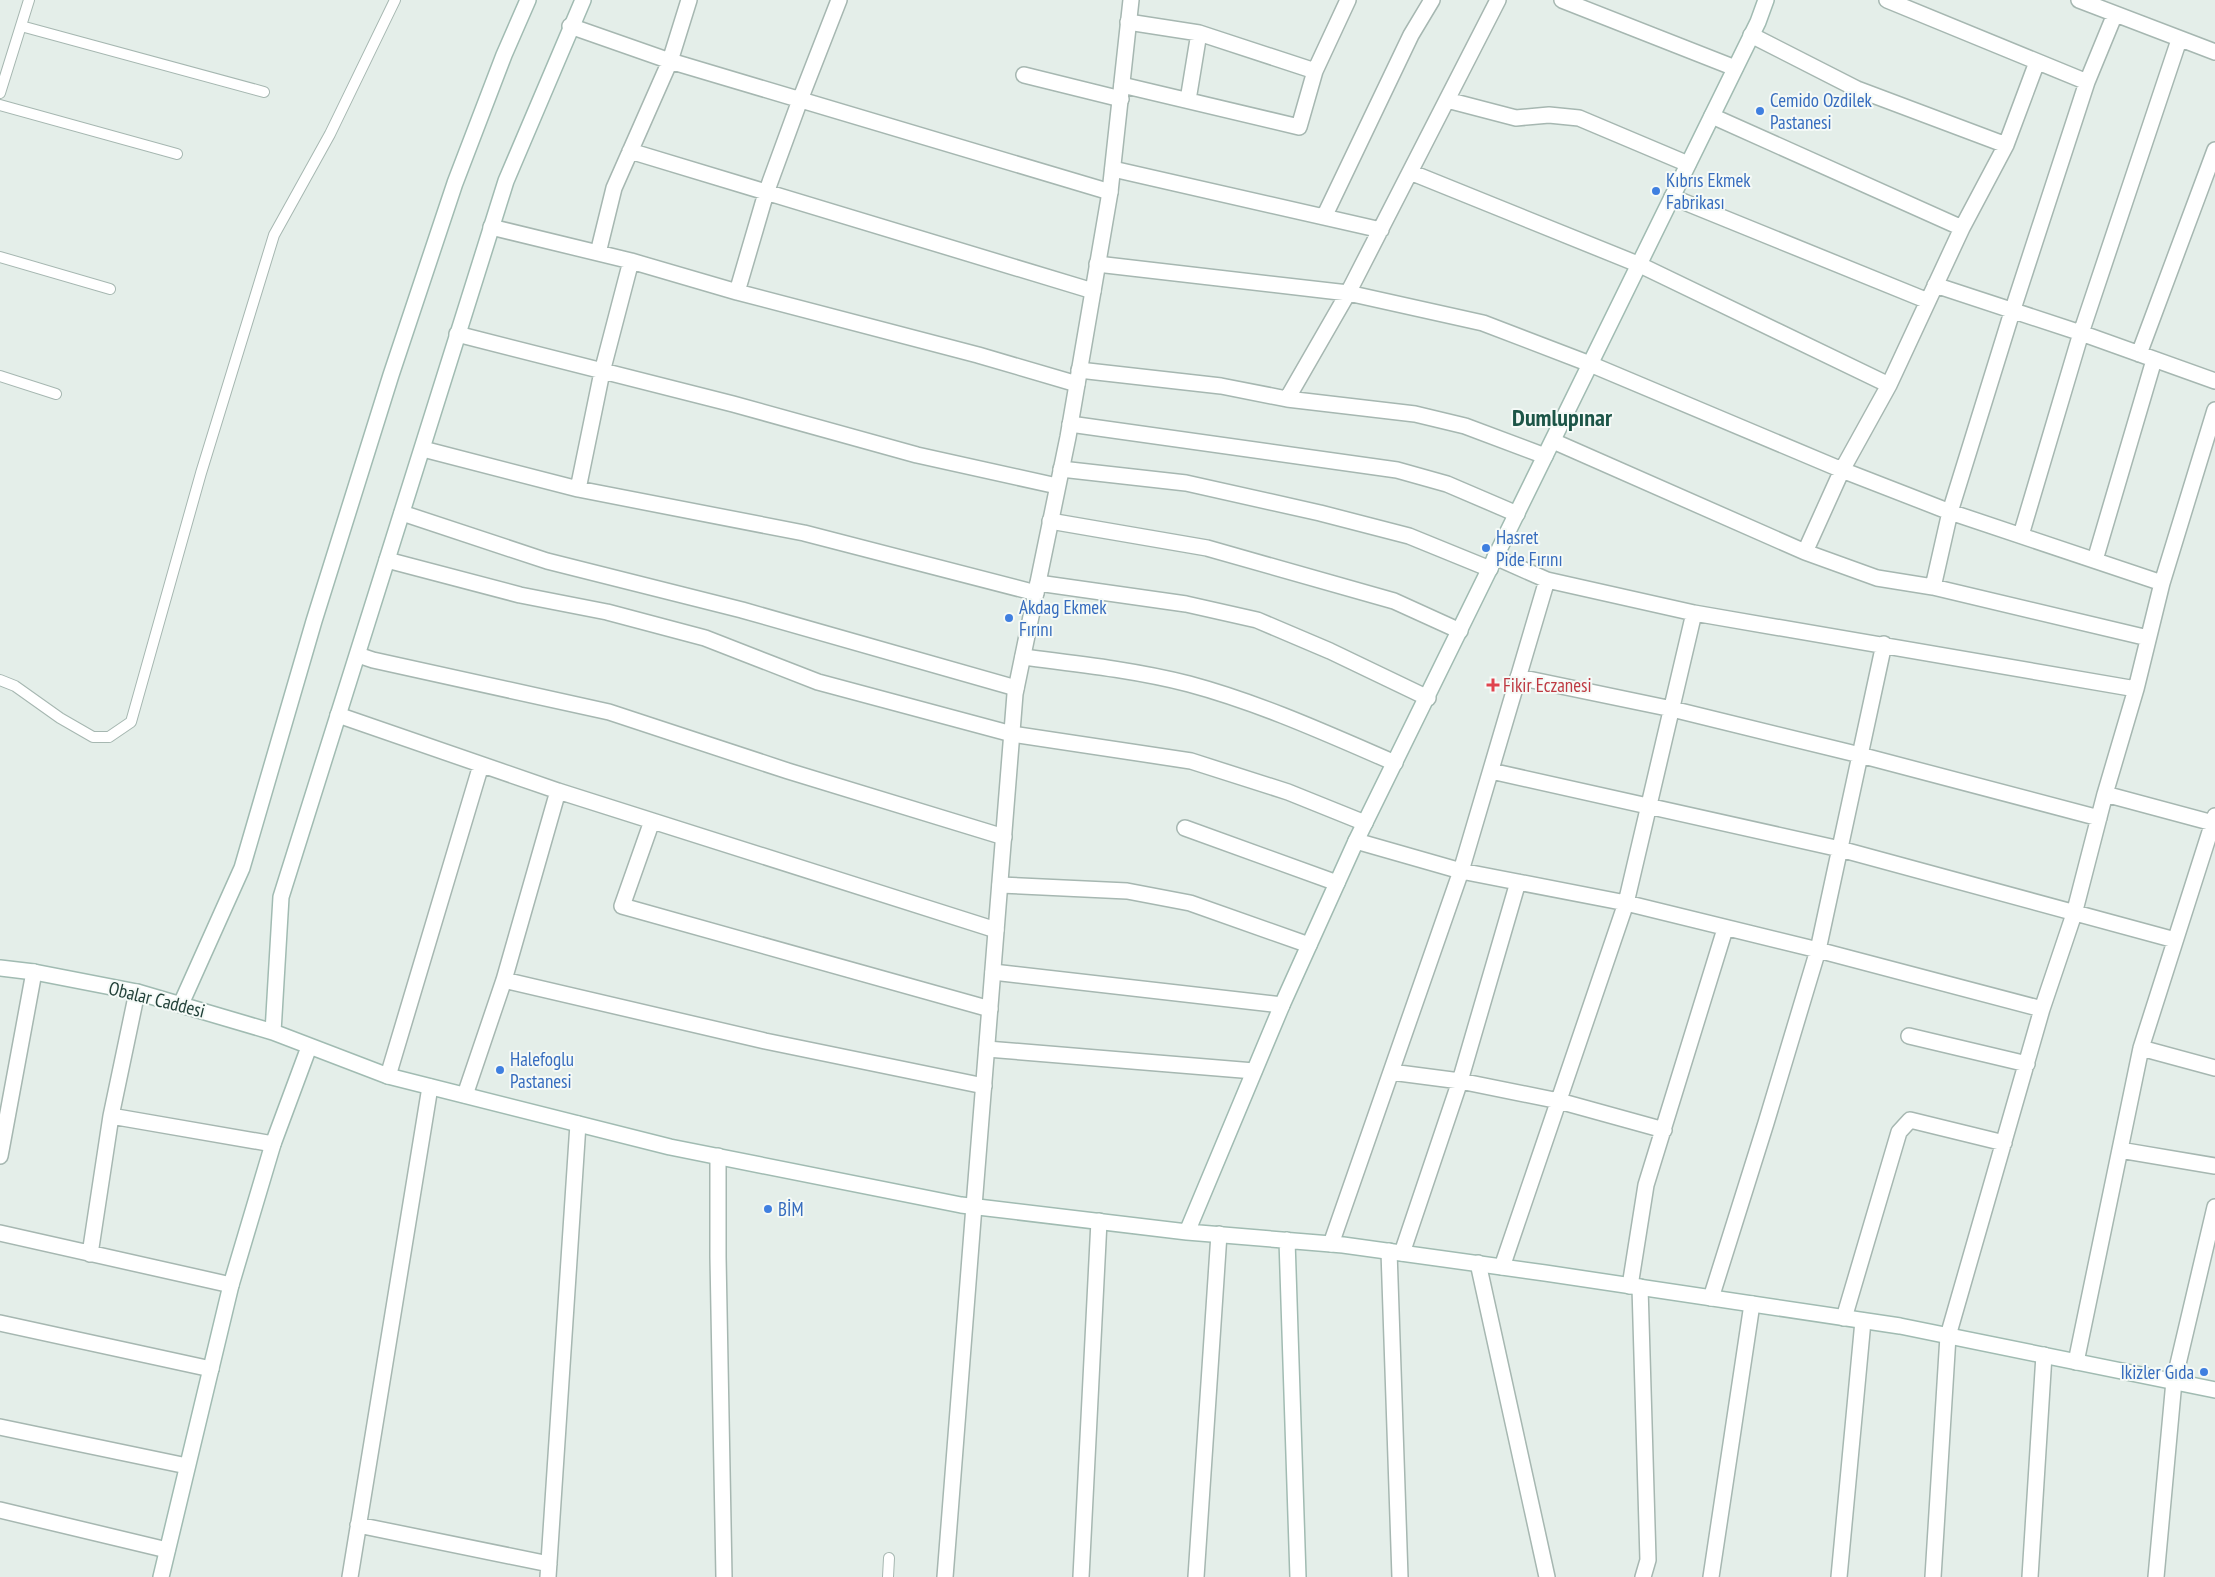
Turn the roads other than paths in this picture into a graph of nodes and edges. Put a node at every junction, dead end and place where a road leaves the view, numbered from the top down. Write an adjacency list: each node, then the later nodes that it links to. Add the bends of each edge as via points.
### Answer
1 (29, 0): 17 (lane)
2 (395, 0): 105 (lane, via 330,134 274,235 201,473 131,722 109,737 93,737 15,686)
3 (528, 0): 143 (street, via 455,183 403,339 317,612 242,868)
4 (583, 0): 18 (street)
5 (689, 0): 23 (street)
6 (839, 0): 33 (street)
7 (1131, 0): 16 (street)
8 (1348, 0): 26 (street)
9 (1432, 0): 48 (street, via 1411,35)
10 (1498, 0): 35 (street)
11 (1562, 0): 25 (street)
12 (1766, 0): 20 (street)
13 (1887, 0): 24 (street)
14 (2079, 0): 15 (street)
15 (2115, 14): 21 (street); 29 (street)
16 (1128, 22): 19 (street); 31 (street)
17 (21, 26): 28 (lane); 30 (lane)
18 (570, 26): 23 (street); 49 (street, via 506,181)
19 (1198, 33): 26 (street); 34 (street)
20 (1751, 35): 25 (street); 38 (street, via 1857,89)
21 (2179, 40): 22 (street); 64 (street)
22 (2215, 52)
23 (670, 61): 33 (street); 40 (street)
24 (2037, 62): 29 (street); 38 (street)
25 (1735, 68): 37 (street)
26 (1315, 71): 34 (street, via 1299,127)
27 (1024, 76): 31 (street)
28 (2, 81): 32 (lane)
29 (2086, 82): 63 (street)
30 (264, 92)
31 (1121, 92): 34 (street); 43 (street)
32 (0, 94)
33 (800, 100): 45 (street); 46 (street)
34 (1188, 100)
35 (1447, 100): 42 (street, via 1516,118 1549,115 1579,118); 44 (street)
36 (0, 105): 41 (lane)
37 (1712, 116): 42 (street); 50 (street)
38 (2006, 145): 50 (street)
39 (2215, 150): 66 (street)
40 (630, 151): 46 (street); 52 (street, via 614,188)
41 (177, 154)
42 (1688, 164): 47 (street)
43 (1113, 169): 45 (street); 48 (street)
44 (1410, 172): 51 (street); 56 (street)
45 (1110, 192): 55 (street)
46 (766, 194): 59 (street); 60 (street)
47 (1672, 197): 56 (street); 62 (street)
48 (1324, 217): 51 (street)
49 (491, 227): 52 (street); 65 (street)
50 (1962, 228): 57 (street)
51 (1381, 230): 61 (street)
52 (598, 253): 54 (street)
53 (0, 257): 58 (lane)
54 (631, 261): 60 (street); 69 (street)
55 (1097, 264): 59 (street); 61 (street)
56 (1640, 265): 68 (street); 73 (street)
57 (1935, 285): 62 (street); 63 (street)
58 (110, 289)
59 (1093, 291): 71 (street)
60 (737, 292): 71 (street, via 978,355)
61 (1348, 293): 68 (street, via 1483,324); 75 (street)
62 (1928, 301): 73 (street)
63 (2012, 312): 64 (street); 85 (street)
64 (2081, 333): 66 (street); 89 (street)
65 (457, 334): 69 (street); 79 (street)
66 (2138, 354): 67 (street)
67 (2154, 360): 72 (street); 92 (street)
68 (1590, 364): 78 (street); 82 (street)
69 (602, 372): 83 (street, via 917,455); 84 (street)
70 (0, 376): 74 (lane)
71 (1078, 377): 75 (street, via 1221,386); 77 (street)
72 (2215, 380)
73 (1889, 385): 82 (street)
74 (56, 394)
75 (1287, 399): 80 (street, via 1415,414 1465,426)
76 (2215, 410): 95 (street)
77 (1070, 424): 81 (street); 87 (street, via 1397,470 1447,484)
78 (1553, 441): 80 (street); 90 (street)
79 (423, 449): 84 (street); 86 (street)
80 (1545, 456): 87 (street)
81 (1061, 469): 83 (street); 93 (street, via 1186,483 1409,536)
82 (1842, 470): 85 (street); 90 (street)
83 (1057, 486): 88 (street)
84 (578, 489): 97 (street, via 804,533)
85 (1950, 512): 89 (street); 96 (street)
86 (402, 513): 91 (street); 106 (street, via 548,561 742,610)
87 (1517, 514): 93 (street)
88 (1050, 521): 97 (street); 99 (street, via 1216,551 1394,601)
89 (2021, 535): 92 (street)
90 (1805, 552): 96 (street, via 1877,578)
91 (387, 560): 102 (street); 111 (street, via 696,636 818,682)
92 (2095, 560): 95 (street)
93 (1493, 563): 94 (street); 99 (street)
94 (1547, 580): 98 (street); 104 (street)
95 (2162, 583): 100 (street)
96 (1933, 587): 100 (street)
97 (1037, 588): 103 (street); 108 (street, via 1186,604 1257,620)
98 (1694, 613): 101 (street); 109 (street)
99 (1460, 631): 108 (street)
100 (2148, 638): 107 (street)
101 (1884, 644): 107 (street); 112 (street)
102 (358, 654): 110 (street); 124 (street, via 609,712)
103 (1023, 657): 106 (street); 113 (street, via 1107,667 1188,684 1285,715)
104 (1518, 677): 109 (street); 115 (street)
105 (0, 680)
106 (1016, 688): 111 (street)
107 (2136, 689): 117 (street)
108 (1428, 698): 113 (street)
109 (1672, 709): 112 (street); 118 (street)
110 (338, 715): 114 (street); 147 (street, via 281,897)
111 (1012, 734): 122 (street, via 1191,761 1288,792); 124 (street)
112 (1860, 756): 119 (street); 126 (street)
113 (1395, 764): 122 (street)
114 (481, 765): 116 (street); 156 (street)
115 (1491, 770): 118 (street); 127 (street)
116 (558, 791): 121 (street); 141 (street)
117 (2105, 794): 119 (street); 120 (street)
118 (1649, 807): 126 (street); 131 (street)
119 (2099, 818): 132 (street)
120 (2214, 820): 135 (street)
121 (652, 821): 134 (street); 145 (street, via 622,906)
122 (1365, 823): 125 (street)
123 (1185, 828): 129 (street)
124 (1004, 837): 130 (street)
125 (1356, 841): 127 (street); 129 (street)
126 (1840, 849): 132 (street); 137 (street)
127 (1461, 871): 128 (street); 155 (street)
128 (1518, 882): 131 (street); 157 (street)
129 (1337, 883): 136 (street)
130 (1000, 885): 134 (street); 136 (street, via 1127,892 1190,903)
131 (1626, 903): 133 (street); 161 (street)
132 (2074, 914): 135 (street); 146 (street)
133 (1725, 929): 137 (street); 164 (street)
134 (996, 930): 140 (street)
135 (2175, 940): 150 (street)
136 (1309, 945): 144 (street)
137 (1818, 950): 146 (street); 185 (street)
138 (0, 968): 139 (street, Obalar Caddesi)
139 (34, 972): 142 (street, Obalar Caddesi); 168 (street)
140 (993, 972): 144 (street); 145 (street)
141 (504, 980): 158 (street, via 765,1041); 160 (street)
142 (136, 992): 143 (street, Obalar Caddesi); 162 (street)
143 (181, 1004): 147 (street, Obalar Caddesi)
144 (1282, 1005): 154 (street)
145 (990, 1009): 151 (street)
146 (2042, 1009): 152 (street)
147 (273, 1032): 149 (street, Obalar Caddesi)
148 (1910, 1036): 152 (street)
149 (309, 1047): 156 (street, Obalar Caddesi); 166 (street)
150 (2141, 1048): 153 (street); 167 (street)
151 (987, 1049): 154 (street); 158 (street)
152 (2027, 1064): 165 (street)
153 (2215, 1068)
154 (1254, 1071): 174 (street)
155 (1392, 1072): 157 (street); 178 (street)
156 (388, 1076): 159 (street, Obalar Caddesi)
157 (1460, 1082): 161 (street); 179 (street)
158 (984, 1086): 171 (street)
159 (430, 1087): 160 (street, Obalar Caddesi); 199 (street)
160 (465, 1095): 163 (street, Obalar Caddesi)
161 (1559, 1101): 164 (street); 182 (street)
162 (111, 1116): 166 (street); 180 (street)
163 (578, 1124): 169 (street, Obalar Caddesi); 202 (street)
164 (1664, 1130): 184 (street, via 1646,1185)
165 (2004, 1143): 187 (street, via 1910,1120 1898,1132); 190 (street)
166 (273, 1144): 183 (street)
167 (2120, 1150): 170 (street); 192 (street)
168 (0, 1156)
169 (718, 1156): 171 (street, Obalar Caddesi); 205 (street)
170 (2215, 1166)
171 (974, 1206): 173 (street, Obalar Caddesi); 207 (street)
172 (2215, 1207): 194 (street)
173 (1098, 1221): 174 (street, Obalar Caddesi); 208 (street)
174 (1187, 1232): 176 (street, Obalar Caddesi)
175 (0, 1233): 180 (street)
176 (1219, 1234): 177 (street, Obalar Caddesi); 209 (street)
177 (1287, 1240): 178 (street, Obalar Caddesi); 210 (street)
178 (1331, 1244): 179 (street, Obalar Caddesi)
179 (1396, 1252): 181 (street, Obalar Caddesi); 211 (street)
180 (90, 1254): 183 (street)
181 (1478, 1263): 182 (street, Obalar Caddesi); 212 (street)
182 (1502, 1267): 184 (street, Obalar Caddesi)
183 (231, 1285): 193 (street)
184 (1635, 1286): 185 (street, Obalar Caddesi); 213 (street, via 1648,1560)
185 (1711, 1298): 186 (street, Obalar Caddesi)
186 (1752, 1304): 187 (street, Obalar Caddesi); 214 (street)
187 (1844, 1318): 188 (street, Obalar Caddesi)
188 (1863, 1321): 190 (street, Obalar Caddesi); 215 (street)
189 (0, 1323): 193 (street)
190 (1948, 1336): 191 (street, Obalar Caddesi); 216 (street)
191 (2044, 1355): 192 (street, Obalar Caddesi); 217 (street)
192 (2076, 1362): 194 (street, Obalar Caddesi)
193 (211, 1369): 197 (street)
194 (2174, 1381): 195 (street, Obalar Caddesi); 218 (street)
195 (2215, 1390)
196 (0, 1427): 197 (street)
197 (187, 1466): 200 (street)
198 (0, 1510): 200 (street)
199 (358, 1526): 202 (street); 204 (street)
200 (167, 1550): 203 (street)
201 (889, 1558): 206 (lane)
202 (549, 1571)
203 (161, 1577)
204 (350, 1577)
205 (724, 1577)
206 (888, 1577)
207 (945, 1577)
208 (1081, 1577)
209 (1196, 1577)
210 (1298, 1577)
211 (1400, 1577)
212 (1547, 1577)
213 (1643, 1577)
214 (1711, 1577)
215 (1839, 1577)
216 (1933, 1577)
217 (2030, 1577)
218 (2156, 1577)

